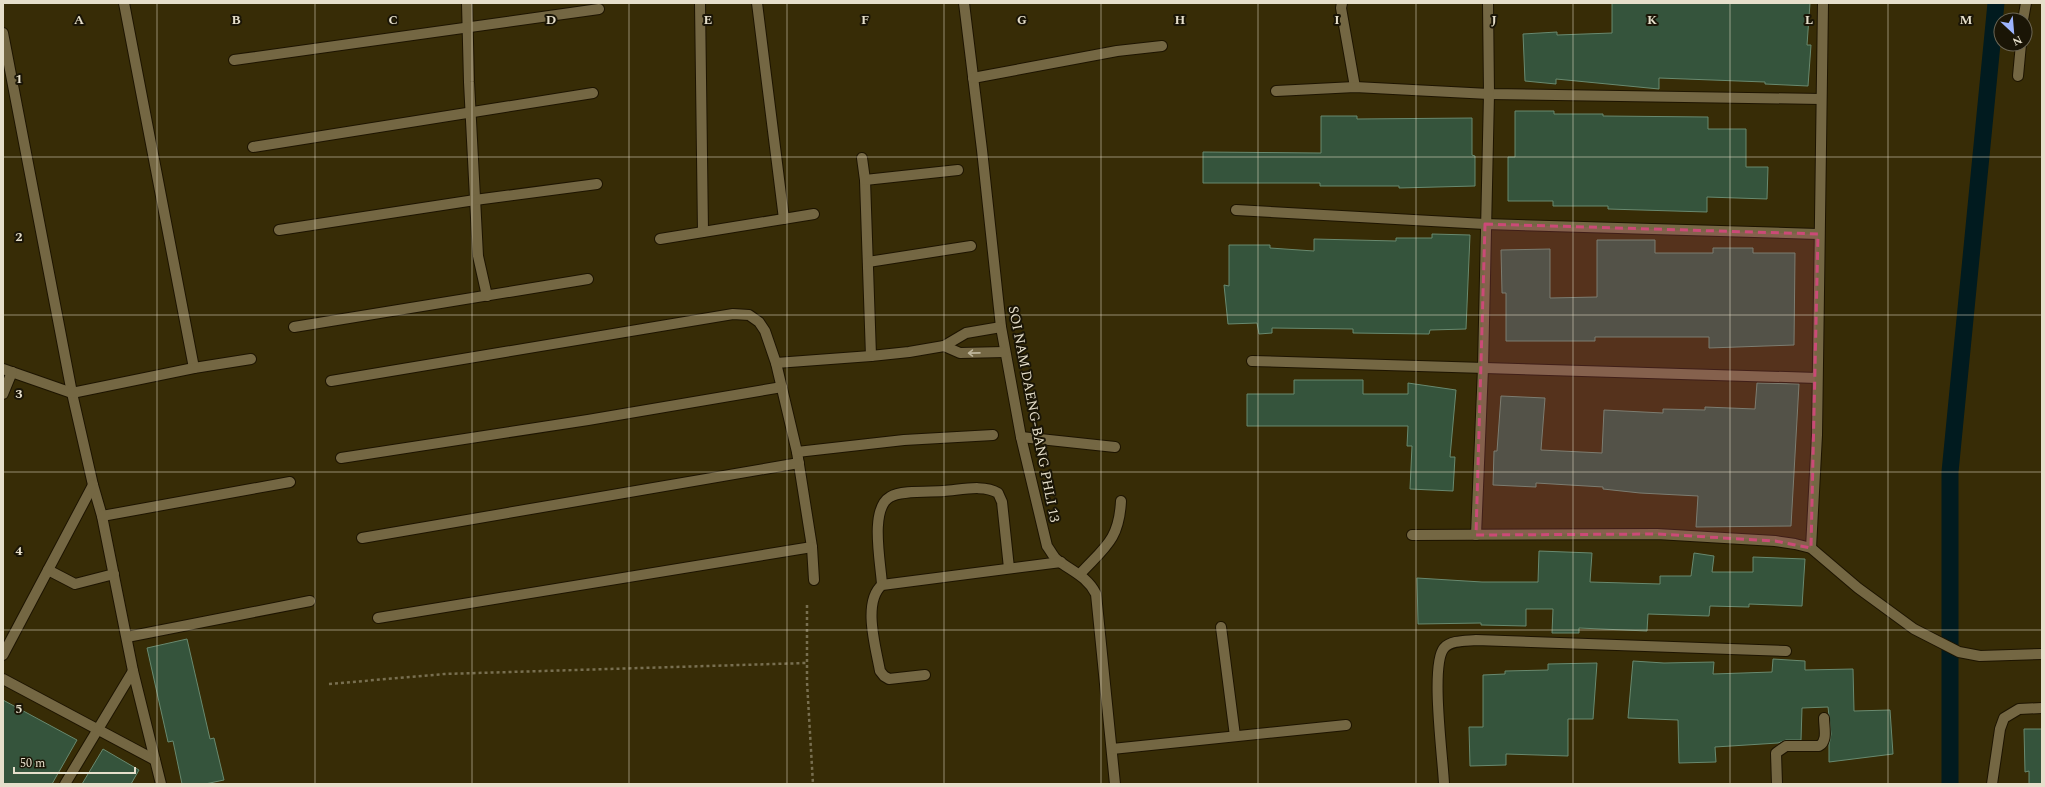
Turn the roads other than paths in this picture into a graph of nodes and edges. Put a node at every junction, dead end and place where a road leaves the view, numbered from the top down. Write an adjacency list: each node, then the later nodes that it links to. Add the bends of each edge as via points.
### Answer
1 (124, 3): 49 (street)
2 (467, 3): 10 (street)
3 (700, 3): 34 (street)
4 (757, 3): 31 (street)
5 (964, 3): 16 (street, SOI NAM DAENG-BANG PHLI 13)
6 (1342, 3): 17 (street)
7 (1488, 3): 20 (street)
8 (1823, 3): 21 (street)
9 (599, 8): 10 (street)
10 (468, 26): 14 (street); 22 (street)
11 (3, 32): 55 (street)
12 (1162, 46): 16 (street, via 1117,51)
13 (2020, 52): 15 (street)
14 (234, 60)
15 (2018, 76)
16 (973, 78): 42 (street, SOI NAM DAENG-BANG PHLI 13)
17 (1355, 87): 18 (street); 20 (street)
18 (1276, 91)
19 (593, 93): 22 (street)
20 (1489, 94): 21 (street); 32 (street)
21 (1821, 99): 35 (street)
22 (471, 114): 23 (street); 28 (street)
23 (253, 147)
24 (862, 158): 26 (street)
25 (958, 170): 26 (street)
26 (865, 180): 38 (street)
27 (597, 184): 28 (street)
28 (475, 200): 33 (street); 40 (street, via 478,256)
29 (1236, 210): 32 (street)
30 (814, 214): 31 (street)
31 (784, 219): 34 (street)
32 (1485, 224): 35 (street); 50 (street)
33 (279, 230)
34 (703, 232): 36 (street)
35 (1818, 234): 52 (street)
36 (660, 239)
37 (970, 246): 38 (street)
38 (868, 262): 45 (street)
39 (588, 279): 40 (street)
40 (487, 296): 41 (street)
41 (294, 327)
42 (1001, 327): 43 (street, via 966,334); 44 (street, SOI NAM DAENG-BANG PHLI 13)
43 (944, 346): 44 (street, one-way to 43, via 960,353); 45 (street)
44 (1005, 352): 58 (street, SOI NAM DAENG-BANG PHLI 13)
45 (871, 356): 48 (street)
46 (251, 359): 49 (street)
47 (1252, 361): 50 (street)
48 (776, 363): 53 (street, via 765,331 759,322 749,315 733,314); 54 (street)
49 (194, 368): 55 (street)
50 (1483, 368): 52 (street); 68 (street)
51 (8, 370): 55 (street); 56 (street)
52 (1817, 378): 71 (street, via 1817,435)
53 (331, 381)
54 (782, 387): 60 (street); 61 (street)
55 (72, 393): 64 (street)
56 (3, 394)
57 (993, 435): 60 (street, via 904,440)
58 (1022, 437): 59 (street); 72 (street, SOI NAM DAENG-BANG PHLI 13, via 1047,546)
59 (1115, 447)
60 (798, 452): 62 (street)
61 (341, 458)
62 (798, 464): 69 (street); 70 (street)
63 (290, 482): 66 (street)
64 (93, 485): 66 (street); 74 (street)
65 (1121, 501): 76 (street, via 1116,532)
66 (102, 516): 75 (street)
67 (1412, 535): 68 (street)
68 (1476, 535): 71 (street, via 1657,534 1775,541)
69 (362, 538)
70 (812, 547): 77 (street); 80 (street)
71 (1811, 548): 84 (street, via 1858,588 1930,639 1959,652 1980,656)
72 (1061, 562): 73 (street); 76 (street, SOI NAM DAENG-BANG PHLI 13)
73 (1009, 568): 78 (street); 78 (street, via 1002,502 998,493 985,488 904,494 890,496 884,502 877,520)
74 (48, 570): 75 (street, via 75,584); 85 (street)
75 (114, 574): 82 (street)
76 (1080, 574): 94 (street, SOI NAM DAENG-BANG PHLI 13, via 1092,585 1097,599)
77 (814, 580)
78 (882, 585): 87 (street, via 874,596 871,611 880,671 889,679)
79 (310, 601): 82 (street)
80 (378, 618)
81 (1221, 627): 93 (street)
82 (127, 637): 86 (street)
83 (1786, 651): 99 (street, via 1476,640 1445,646 1439,655 1437,678)
84 (2042, 654)
85 (3, 655)
86 (133, 671): 92 (street); 95 (street)
87 (925, 675)
88 (3, 679): 92 (street)
89 (2042, 708): 101 (street, via 2019,709 2004,718)
90 (1824, 718): 100 (street, via 1823,744 1786,746 1776,753)
91 (1346, 725): 93 (street)
92 (97, 728): 95 (street); 96 (street)
93 (1235, 736): 94 (street)
94 (1112, 749): 98 (street, SOI NAM DAENG-BANG PHLI 13)
95 (155, 760): 97 (street)
96 (65, 784)
97 (161, 784)
98 (1115, 784)
99 (1444, 784)
100 (1777, 784)
101 (1992, 784)

